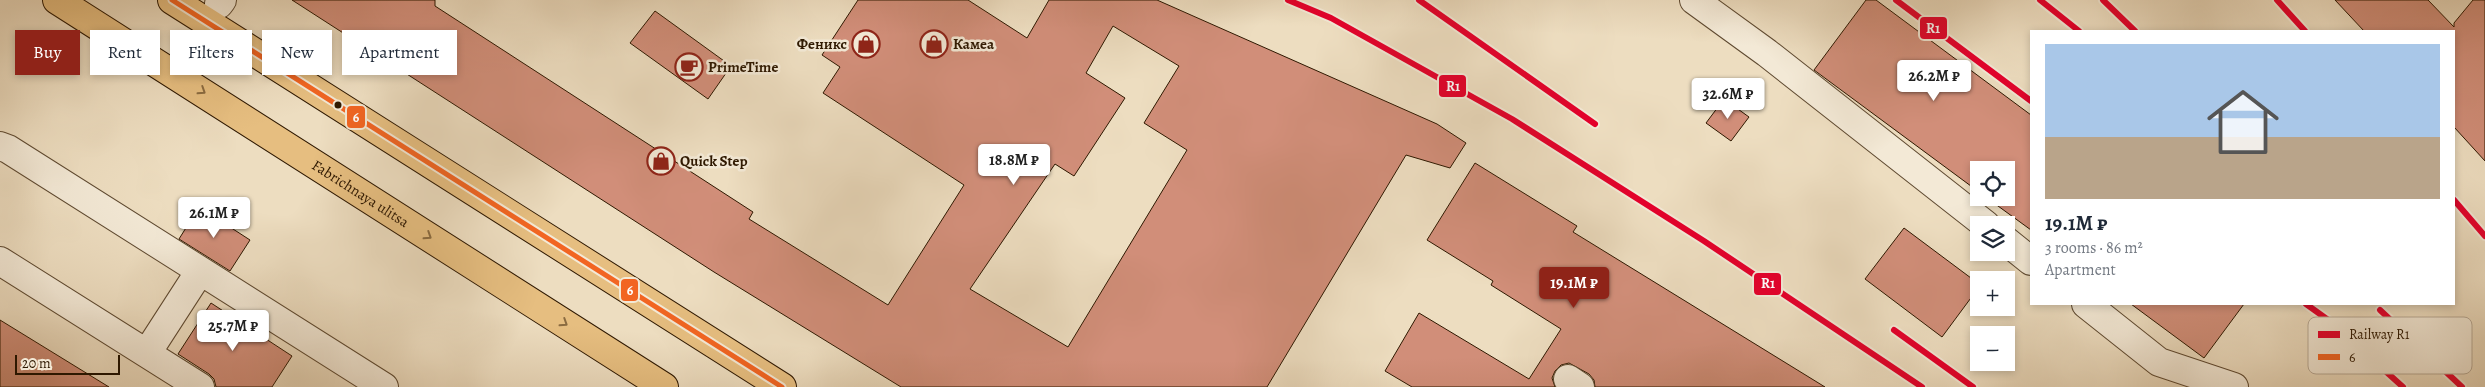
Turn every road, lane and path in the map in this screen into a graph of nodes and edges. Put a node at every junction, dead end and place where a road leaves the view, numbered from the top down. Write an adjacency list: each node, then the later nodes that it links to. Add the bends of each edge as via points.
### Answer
1 (57, 0): 14 (main road, Fabrichnaya ulitsa, one-way to 14)
2 (172, 0): 15 (main road)
3 (1694, 0): 5 (lane, via 1767,53)
4 (0, 146): 9 (lane)
5 (1975, 216)
6 (2015, 248): 7 (lane)
7 (2030, 260)
8 (0, 261): 11 (lane)
9 (200, 270): 11 (lane); 13 (lane)
10 (2087, 305): 16 (lane, via 2159,362)
11 (147, 354): 12 (lane)
12 (200, 387)
13 (384, 387)
14 (664, 387)
15 (782, 387)
16 (2234, 387)

